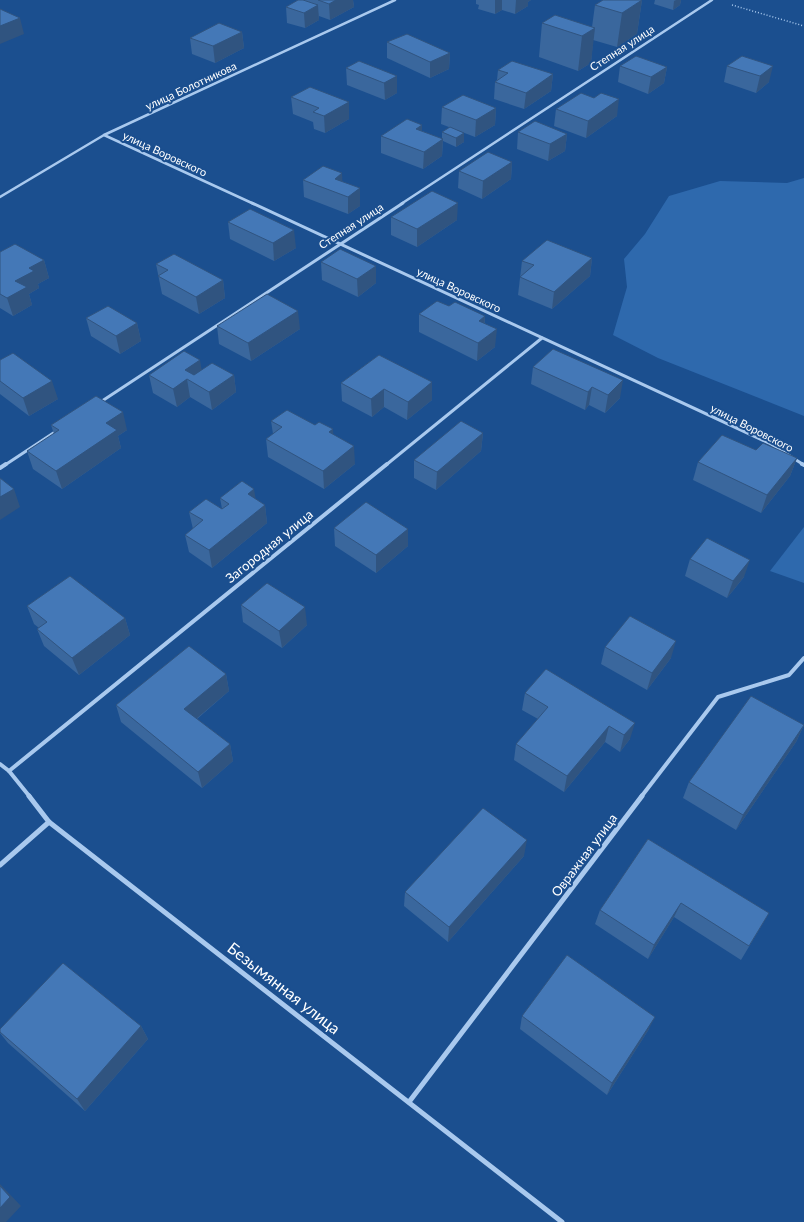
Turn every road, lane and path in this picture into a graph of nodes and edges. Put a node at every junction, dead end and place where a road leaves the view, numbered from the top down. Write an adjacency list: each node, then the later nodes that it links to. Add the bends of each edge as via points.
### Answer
1 (395, 0): 5 (street, улица Болотникова)
2 (712, 0): 7 (street, Степная улица)
3 (729, 5): 4 (path)
4 (804, 26)
5 (104, 135): 6 (street, улица Болотникова); 7 (street, улица Воровского)
6 (0, 197)
7 (340, 245): 8 (street, улица Воровского); 9 (street, Степная улица)
8 (542, 338): 11 (street, улица Воровского, via 771,444); 15 (street, Загородная улица)
9 (93, 407)
10 (60, 429): 12 (street)
11 (804, 465)
12 (0, 468)
13 (804, 658): 18 (street, Овражная улица, via 789,675 718,697)
14 (0, 764): 15 (street, Безымянная улица)
15 (9, 771): 16 (street, Безымянная улица)
16 (49, 822): 17 (street); 18 (street, Безымянная улица)
17 (0, 866)
18 (409, 1102): 19 (street, Безымянная улица)
19 (562, 1222)

